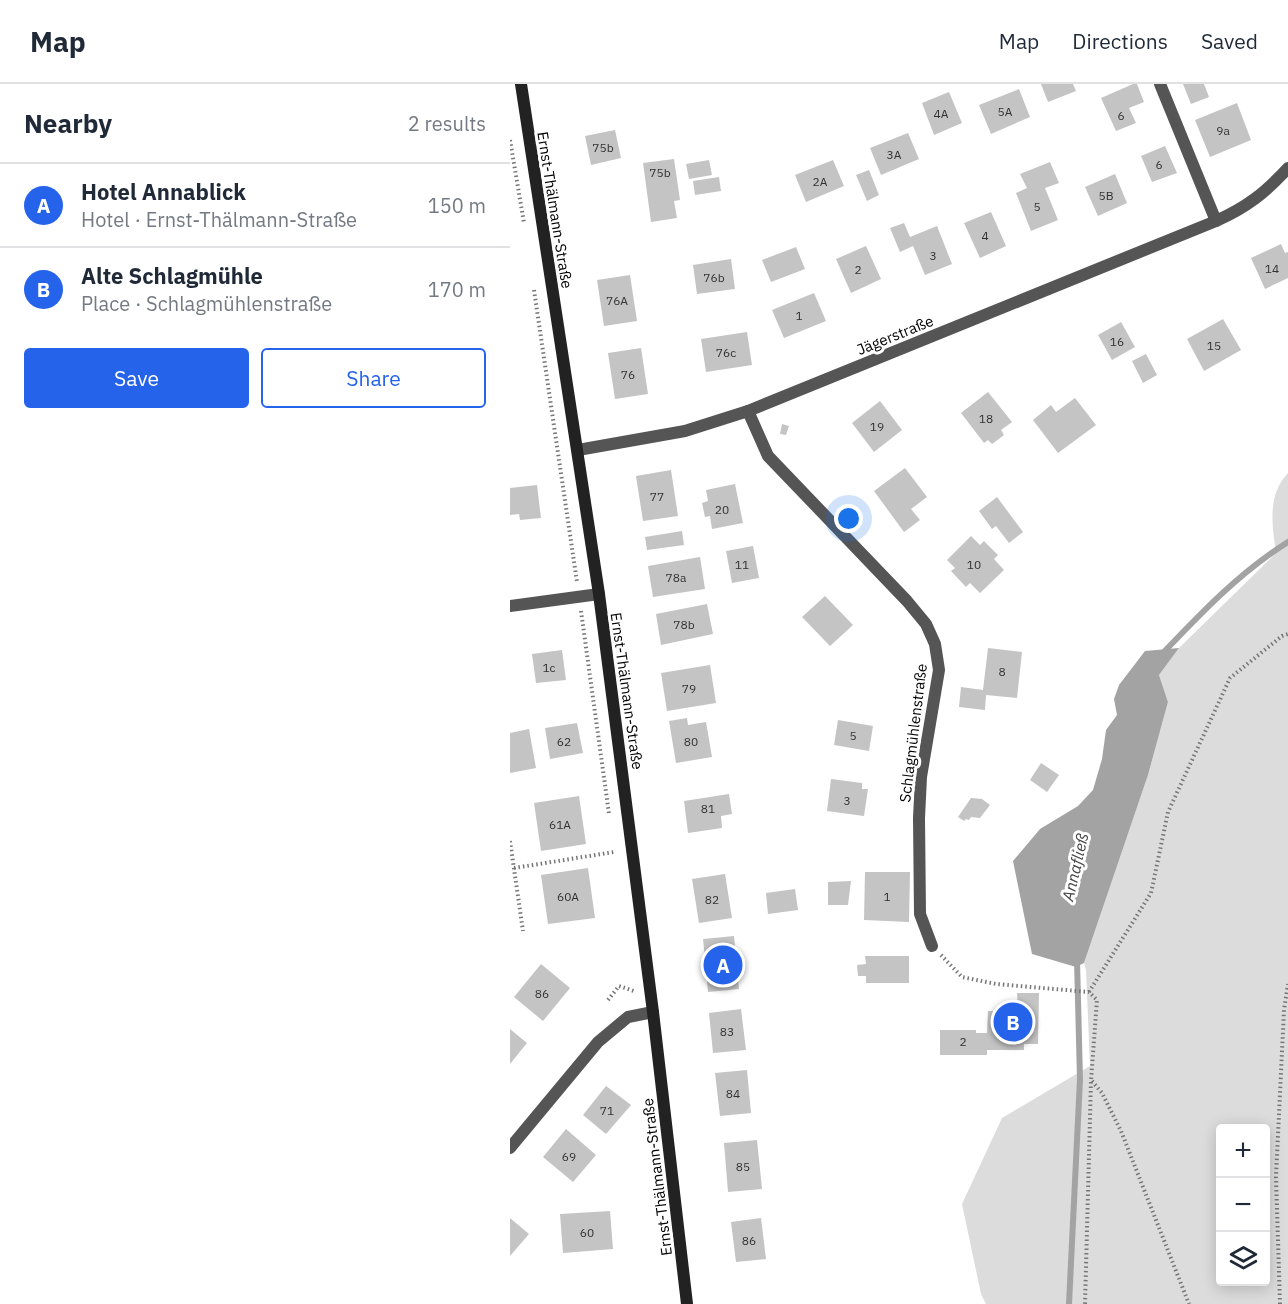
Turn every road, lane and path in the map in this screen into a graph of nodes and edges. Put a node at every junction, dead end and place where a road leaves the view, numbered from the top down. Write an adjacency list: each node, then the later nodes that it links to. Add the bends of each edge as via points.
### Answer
1 (521, 84): 9 (main road, Ernst-Thälmann-Straße)
2 (1160, 84): 5 (street)
3 (510, 140): 6 (path)
4 (1288, 168): 5 (street, Jägerstraße, via 1258,198)
5 (1216, 221): 8 (street, Jägerstraße)
6 (526, 235)
7 (533, 281): 11 (path)
8 (748, 411): 9 (street, Jägerstraße, via 685,431); 19 (street, Schlagmühlenstraße, via 768,456 907,602 926,624 935,644 939,670 921,777 919,818 920,914)
9 (578, 450): 10 (main road, Ernst-Thälmann-Straße)
10 (599, 594): 11 (street); 25 (main road, Ernst-Thälmann-Straße)
11 (579, 597): 12 (street); 14 (path)
12 (510, 606)
13 (1288, 634): 23 (path, via 1230,678 1168,812 1151,893)
14 (610, 819)
15 (510, 841): 17 (path)
16 (613, 841): 17 (path, via 614,852)
17 (514, 868): 18 (path)
18 (523, 931)
19 (932, 946): 23 (path, via 962,977)
20 (632, 979): 22 (path)
21 (1288, 984): 32 (path, via 1276,1177)
22 (634, 991): 24 (path, via 619,986); 26 (path)
23 (1089, 992): 27 (path, via 1097,1000)
24 (608, 1000)
25 (653, 1012): 26 (street); 29 (main road, Ernst-Thälmann-Straße)
26 (637, 1014): 28 (street, via 617,1024 597,1042)
27 (1091, 1081): 30 (path); 31 (path, via 1102,1093 1121,1131)
28 (510, 1149)
29 (687, 1304)
30 (1085, 1304)
31 (1190, 1304)
32 (1280, 1304)

